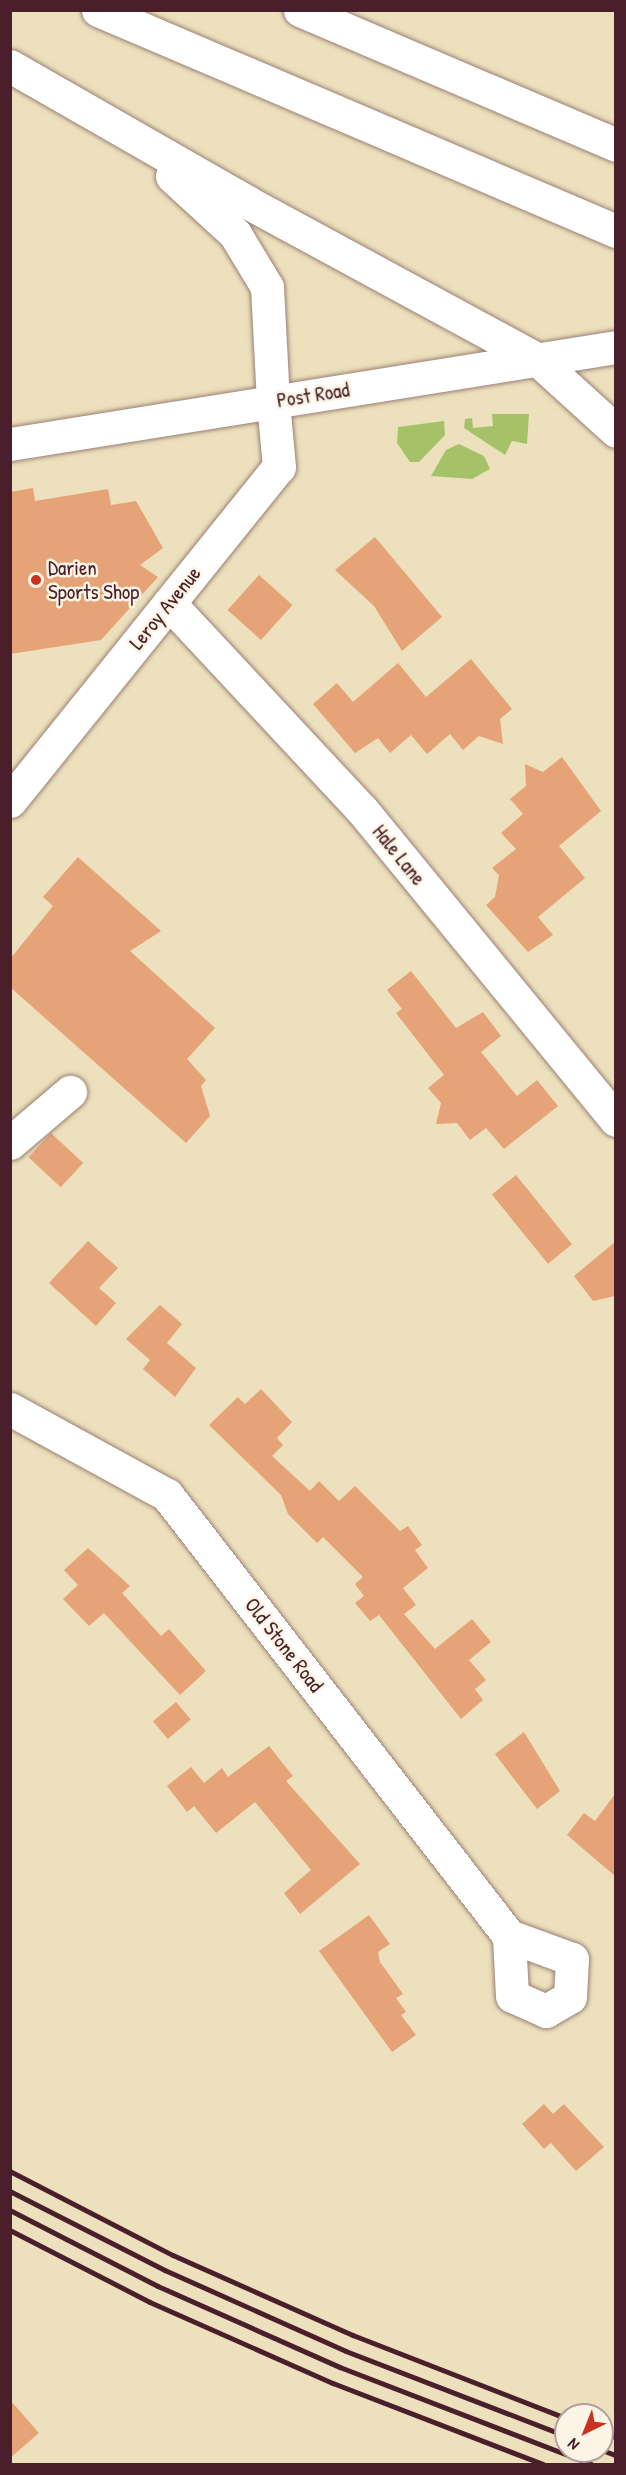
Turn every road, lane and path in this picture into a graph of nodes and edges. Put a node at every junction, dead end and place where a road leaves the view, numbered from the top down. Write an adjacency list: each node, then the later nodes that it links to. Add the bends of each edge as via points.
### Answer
1 (98, 10): 6 (main road)
2 (300, 10): 5 (main road)
3 (10, 66): 4 (main road)
4 (41, 83): 8 (main road, via 240,198); 9 (main road, Leroy Avenue, via 171,175 254,259 267,287 273,317)
5 (615, 145)
6 (615, 231)
7 (615, 347): 8 (main road, Post Road)
8 (538, 360): 9 (main road, Post Road); 10 (main road)
9 (273, 402): 11 (main road, Post Road); 12 (main road, Leroy Avenue, via 279,467)
10 (615, 431)
11 (10, 444)
12 (169, 603): 13 (main road, Leroy Avenue); 15 (main road, Hale Lane, via 363,811)
13 (10, 801)
14 (70, 1092): 16 (main road)
15 (615, 1120)
16 (10, 1143)
17 (10, 1409): 18 (main road, Old Stone Road, via 167,1495)
18 (509, 1936)

